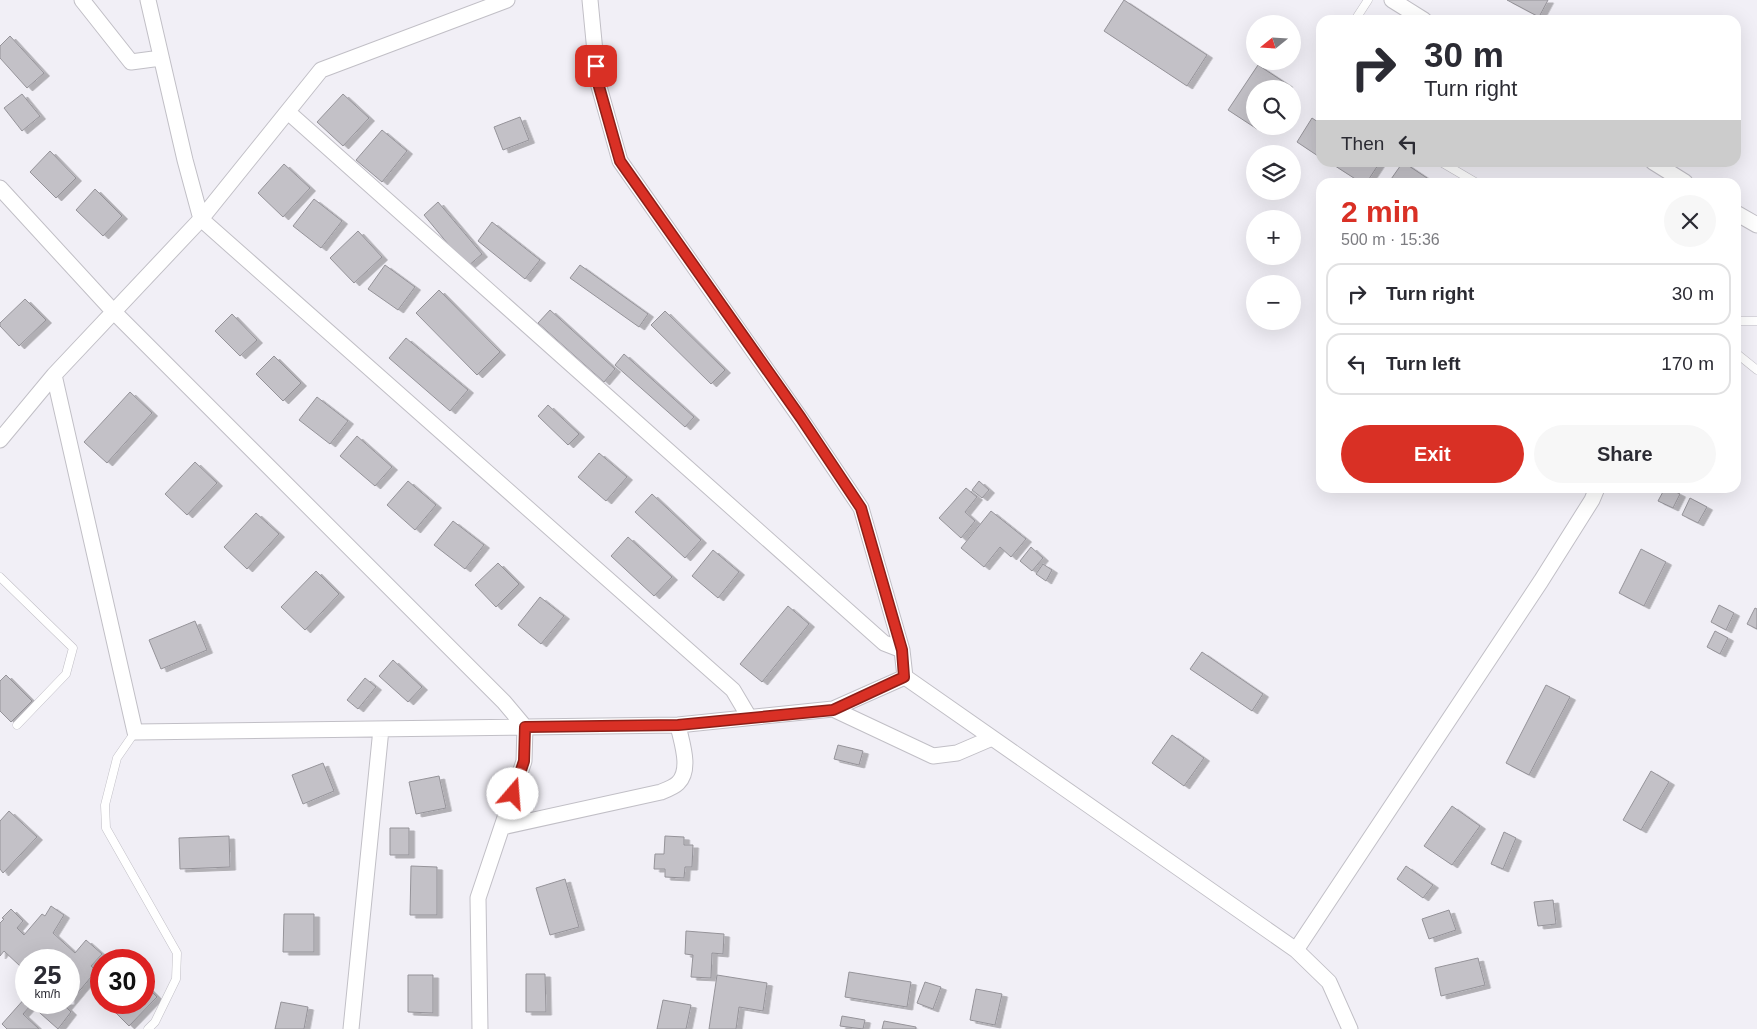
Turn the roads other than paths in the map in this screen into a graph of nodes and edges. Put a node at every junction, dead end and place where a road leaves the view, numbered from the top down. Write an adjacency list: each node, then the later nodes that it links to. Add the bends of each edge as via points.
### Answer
1 (82, 0): 9 (street, via 131,62)
2 (148, 0): 9 (street)
3 (507, 0): 10 (street, via 321,70)
4 (590, 0): 28 (street, via 598,83 620,161 861,508)
5 (1368, 0): 7 (lane)
6 (1392, 0): 8 (street)
7 (1358, 15)
8 (1416, 15)
9 (161, 58): 17 (street)
10 (288, 112): 17 (street); 28 (street, via 884,643)
11 (1450, 167): 13 (lane)
12 (1661, 167): 14 (street)
13 (1468, 178)
14 (1679, 178)
15 (0, 188): 19 (street)
16 (1741, 216): 18 (street)
17 (201, 220): 19 (street); 31 (street, via 733,690)
18 (1757, 225)
19 (113, 312): 24 (street); 34 (street, via 504,702)
20 (1741, 321): 21 (lane)
21 (1757, 321)
22 (1741, 357): 23 (lane)
23 (1757, 370)
24 (54, 375): 25 (street); 36 (street)
25 (0, 440)
26 (1595, 493): 39 (street, via 1541,581)
27 (0, 577): 32 (lane, via 73,648 66,674)
28 (902, 650): 29 (street)
29 (904, 677): 30 (street); 37 (street)
30 (833, 710): 31 (street); 37 (street, via 933,756 957,753)
31 (749, 717): 33 (street)
32 (17, 725)
33 (678, 725): 34 (street); 38 (street, via 685,762 684,775 678,784 660,792)
34 (525, 727): 35 (street); 38 (street, via 524,761)
35 (381, 729): 36 (street); 41 (street)
36 (135, 732): 40 (lane, via 117,758 105,806 106,828 177,953 176,980 155,1022)
37 (992, 738): 39 (street)
38 (502, 827): 42 (street, via 478,898)
39 (1296, 950): 43 (street, via 1329,982)
40 (148, 1029)
41 (351, 1029)
42 (480, 1029)
43 (1350, 1029)

